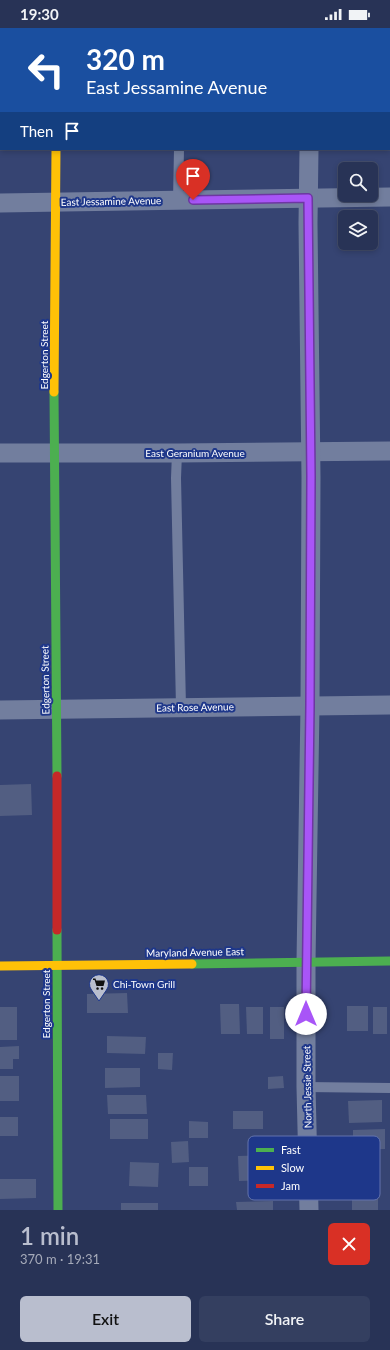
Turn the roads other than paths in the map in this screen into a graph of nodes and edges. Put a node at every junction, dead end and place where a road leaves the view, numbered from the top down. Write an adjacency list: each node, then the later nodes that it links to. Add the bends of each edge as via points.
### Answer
1 (56, 150): 7 (street, Edgerton Street)
2 (179, 150): 6 (lane)
3 (309, 150): 5 (street, North Jessie Street)
4 (390, 197): 5 (street, East Jessamine Avenue)
5 (308, 198): 6 (street, East Jessamine Avenue); 9 (street, North Jessie Street)
6 (178, 200): 7 (street, East Jessamine Avenue)
7 (55, 201): 8 (street, East Jessamine Avenue); 11 (street, Edgerton Street)
8 (0, 203)
9 (311, 451): 10 (street, East Geranium Avenue); 13 (street, East Geranium Avenue); 15 (street, North Jessie Street)
10 (390, 451)
11 (54, 452): 12 (street, East Geranium Avenue); 13 (street, East Geranium Avenue); 17 (street, Edgerton Street)
12 (0, 453)
13 (177, 453): 16 (lane)
14 (390, 705): 15 (street, East Rose Avenue)
15 (310, 706): 16 (street, East Rose Avenue); 20 (street, North Jessie Street)
16 (181, 707): 17 (street, East Rose Avenue)
17 (57, 709): 18 (street, East Rose Avenue); 21 (street, Edgerton Street)
18 (0, 710)
19 (390, 961): 20 (street, Maryland Avenue East)
20 (306, 962): 21 (street, Maryland Avenue East); 23 (street, North Jessie Street)
21 (57, 965): 22 (street, Maryland Avenue East); 27 (street, Edgerton Street)
22 (0, 966)
23 (306, 1087): 24 (lane); 25 (street, North Jessie Street)
24 (390, 1088)
25 (307, 1136)
26 (309, 1200): 28 (street, North Jessie Street)
27 (58, 1210)
28 (309, 1210)

